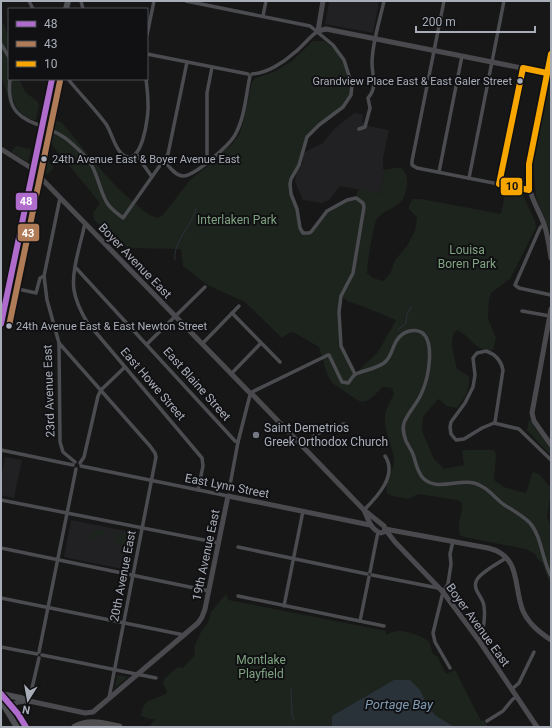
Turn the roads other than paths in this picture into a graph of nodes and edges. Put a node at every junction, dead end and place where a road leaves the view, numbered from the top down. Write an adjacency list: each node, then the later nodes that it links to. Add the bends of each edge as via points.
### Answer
1 (154, 1): 10 (street)
2 (186, 1): 8 (street)
3 (266, 1): 9 (street)
4 (322, 1): 11 (street)
5 (384, 1): 12 (street)
6 (444, 1): 14 (street)
7 (504, 1): 20 (street)
8 (208, 3): 9 (street)
9 (263, 16): 11 (street, via 310,26)
10 (148, 31)
11 (318, 31): 12 (street, via 326,29); 24 (street, via 285,60 263,72); 64 (street, via 339,52 347,68 352,91 346,103 307,137 299,165 291,179 290,190 300,228 306,234 314,229 327,211 352,198 363,203 364,212 354,273 341,296 339,312 341,346)
12 (376, 39): 14 (street); 30 (street, via 372,62 373,90 368,98 370,108 365,127)
13 (1, 44): 17 (street)
14 (434, 50): 18 (street); 36 (street, via 412,161 414,166)
15 (148, 54): 19 (street)
16 (551, 54): 23 (street)
17 (8, 55)
18 (462, 56): 20 (street); 36 (street)
19 (187, 62): 21 (street); 33 (street, via 168,154)
20 (492, 62): 22 (street); 38 (street)
21 (212, 67): 24 (street); 34 (street, via 207,93)
22 (523, 68): 23 (street); 39 (street)
23 (549, 71): 40 (street, via 529,164)
24 (250, 75): 34 (street, via 240,122 233,138)
25 (10, 80): 29 (street, via 10,96 15,110 26,120)
26 (52, 80): 29 (main road)
27 (69, 80): 32 (street, via 106,125 122,154)
28 (146, 80): 32 (street, via 148,114 142,141)
29 (42, 126): 35 (main road); 37 (street, via 61,134 84,156 94,170 106,201 123,218)
30 (360, 129)
31 (1, 149): 35 (street, Boyer Avenue East)
32 (136, 154): 37 (street)
33 (164, 161): 34 (street, via 174,172 183,176); 37 (street)
34 (207, 163)
35 (33, 170): 41 (street, Boyer Avenue East); 47 (main road)
36 (439, 172): 38 (street)
37 (152, 177)
38 (469, 178): 39 (street)
39 (499, 184): 40 (street)
40 (529, 190): 43 (street)
41 (60, 198): 42 (street, Boyer Avenue East); 46 (street, 23rd Avenue East)
42 (85, 223): 45 (street, East Howe Street); 54 (street, Boyer Avenue East)
43 (544, 224): 44 (street); 49 (street, via 515,285)
44 (551, 258)
45 (75, 267): 59 (street, East Blaine Street); 62 (street, East Howe Street, via 74,290 84,317)
46 (44, 276): 47 (street, via 40,278 36,293); 57 (street, 23rd Avenue East, via 47,300)
47 (9, 287): 56 (main road)
48 (205, 287): 54 (street)
49 (551, 295)
50 (239, 306): 53 (street)
51 (551, 309): 55 (street)
52 (522, 311): 55 (street)
53 (232, 313): 58 (street); 60 (street)
54 (175, 317): 59 (street); 60 (street, Boyer Avenue East)
55 (550, 318): 70 (street, via 532,416)
56 (1, 324)
57 (59, 343): 65 (street); 75 (street, 23rd Avenue East, via 60,442 64,452)
58 (261, 343): 61 (street); 63 (street)
59 (147, 344): 69 (street, East Blaine Street)
60 (202, 344): 63 (street, Boyer Avenue East)
61 (280, 362)
62 (125, 367): 65 (street); 80 (street, East Howe Street, via 202,458)
63 (231, 374): 66 (street, Boyer Avenue East)
64 (355, 374): 66 (street, via 348,383 342,382 329,355 325,355); 102 (street, via 374,369 386,362 397,339 403,334 415,330 423,334 430,355 427,376 423,391 406,419 403,429 420,474 424,480 433,483 470,482 485,488 529,523 538,536)
65 (101, 390): 76 (street); 78 (street, 20th Avenue East, via 155,452)
66 (251, 393): 69 (street); 71 (street, Boyer Avenue East)
67 (494, 423): 67 (street, via 503,368 497,357 482,352 475,354 473,358 473,387 451,422 450,432 454,438 460,440); 74 (street, via 519,429)
68 (344, 424): 71 (street, via 316,434)
69 (238, 442): 79 (street)
70 (551, 445)
71 (302, 446): 83 (street, Boyer Avenue East)
72 (1, 450): 75 (street)
73 (385, 456): 83 (street, via 390,469 387,480 376,499)
74 (551, 460)
75 (74, 463): 76 (street, East Lynn Street, via 77,461); 77 (street, 23rd Avenue East)
76 (80, 465): 77 (street); 78 (street, East Lynn Street)
77 (76, 469): 85 (street)
78 (152, 481): 80 (street, East Lynn Street); 88 (street, 20th Avenue East)
79 (230, 485)
80 (198, 490): 81 (street, East Lynn Street)
81 (228, 496): 84 (street, East Lynn Street); 94 (street, 19th Avenue East)
82 (1, 500): 85 (street)
83 (364, 510): 86 (street, Boyer Avenue East); 87 (street, Boyer Avenue East)
84 (303, 512): 87 (street, East Lynn Street); 98 (street)
85 (68, 513): 88 (street); 99 (street)
86 (375, 519): 87 (street, via 371,520); 89 (street, Boyer Avenue East)
87 (370, 524): 91 (street, Boyer Avenue East)
88 (143, 528): 94 (street); 101 (street, 20th Avenue East)
89 (385, 529): 90 (street); 91 (street, via 383,533); 93 (street, Boyer Avenue East)
90 (406, 532): 92 (street); 93 (street, via 398,535)
91 (378, 533): 93 (street, Boyer Avenue East); 100 (street)
92 (453, 541): 97 (street, via 490,548); 103 (street, via 448,584)
93 (395, 542): 103 (street, Boyer Avenue East)
94 (219, 543): 104 (street, 19th Avenue East)
95 (238, 547): 98 (street)
96 (1, 548): 99 (street)
97 (506, 558): 113 (street, via 514,572 525,615 536,629); 114 (street, via 481,575 476,583 476,592 485,608 484,630)
98 (294, 559): 100 (street); 107 (street)
99 (58, 560): 101 (street); 108 (street)
100 (370, 574): 103 (street); 109 (street)
101 (134, 576): 104 (street); 110 (street, 20th Avenue East)
102 (551, 576)
103 (441, 590): 114 (street, Boyer Avenue East); 118 (street, via 434,636)
104 (209, 591): 112 (street, 19th Avenue East, via 202,617)
105 (238, 596): 107 (street)
106 (1, 598): 108 (street)
107 (284, 606): 109 (street)
108 (49, 607): 110 (street); 117 (street)
109 (360, 621): 111 (street)
110 (124, 622): 112 (street); 119 (street, 20th Avenue East)
111 (384, 626)
112 (184, 635): 120 (street)
113 (551, 640)
114 (480, 642): 122 (street, Boyer Avenue East)
115 (1, 647): 117 (street)
116 (534, 652): 122 (street, via 519,683)
117 (39, 655): 119 (street); 127 (street)
118 (450, 668)
119 (115, 670): 120 (street); 125 (street, 20th Avenue East)
120 (137, 675): 121 (street); 125 (street)
121 (156, 678)
122 (512, 689): 124 (street, Boyer Avenue East)
123 (1, 694): 127 (main road); 128 (main road)
124 (517, 696): 129 (street, via 503,711); 134 (street, Boyer Avenue East)
125 (109, 699): 127 (street, via 91,713)
126 (1, 701): 128 (main road)
127 (29, 701): 128 (street)
128 (7, 707): 130 (main road); 131 (main road, via 20,717)
129 (487, 721)
130 (17, 727)
131 (26, 727)
132 (75, 727): 133 (highway, via 94,723)
133 (119, 727)
134 (537, 727)

